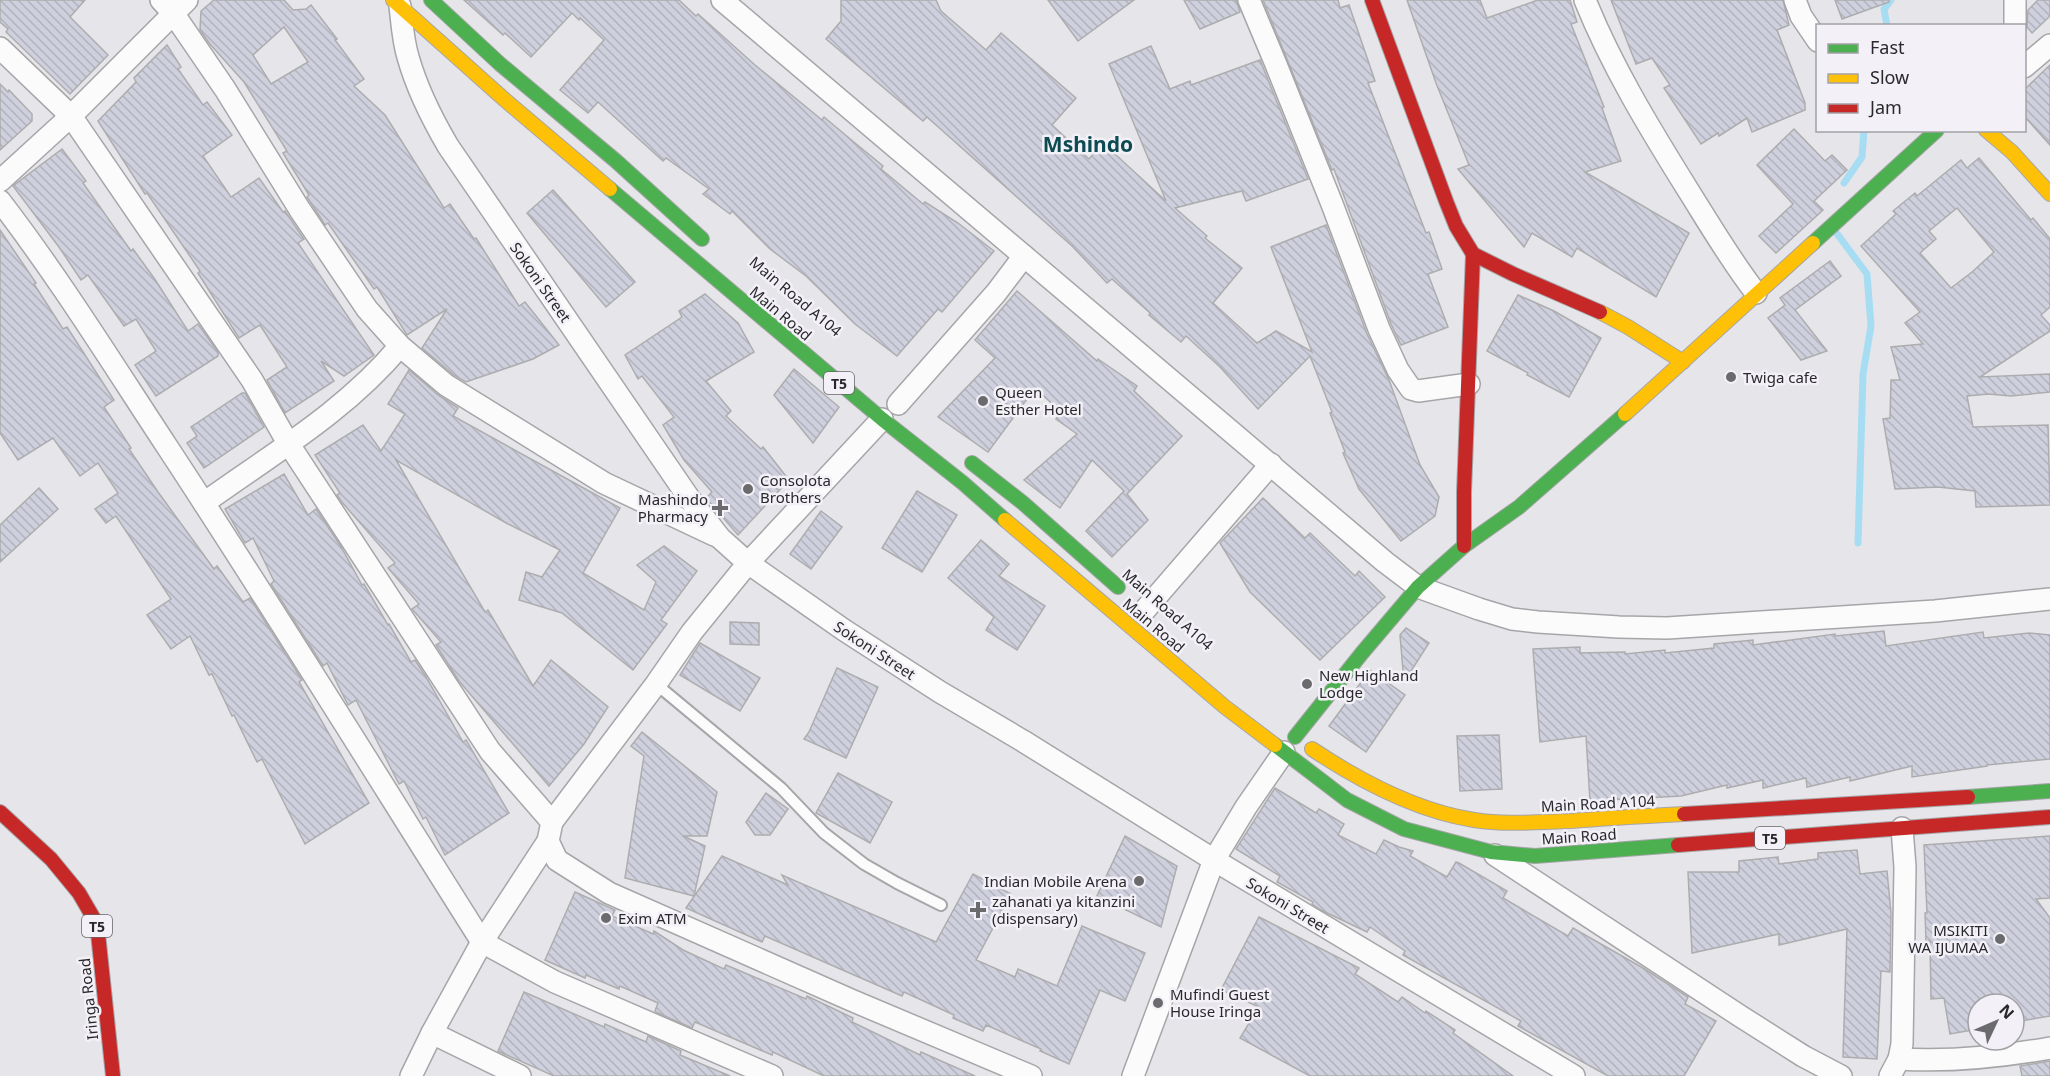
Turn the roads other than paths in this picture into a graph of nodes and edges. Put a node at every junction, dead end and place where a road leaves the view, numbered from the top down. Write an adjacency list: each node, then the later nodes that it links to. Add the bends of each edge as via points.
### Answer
1 (431, 0): 18 (main road)
2 (722, 0): 25 (street)
3 (1249, 0): 29 (street, via 1398,370 1411,389 1418,391)
4 (1372, 0): 24 (main road, via 1446,201)
5 (1585, 0): 26 (street, via 1629,92 1736,267)
6 (1795, 0): 11 (street)
7 (2015, 0): 10 (street)
8 (396, 3): 20 (main road, Main Road / T5); 36 (street, Sokoni Street, via 413,74 430,116 448,146 688,498)
9 (174, 4): 15 (street); 27 (street, via 300,210 367,309)
10 (2015, 24)
11 (1816, 38)
12 (2050, 45): 14 (street)
13 (0, 48): 15 (street)
14 (2026, 66)
15 (71, 116): 19 (street); 32 (street, via 252,380)
16 (1935, 132): 26 (main road)
17 (1989, 132): 21 (main road, via 2020,158)
18 (616, 161): 20 (main road); 23 (main road)
19 (0, 180)
20 (600, 181): 31 (main road, Main Road / T5)
21 (2050, 194)
22 (0, 201): 35 (street, via 87,323)
23 (710, 246)
24 (1473, 254): 28 (main road, via 1594,309); 29 (main road)
25 (1024, 256): 30 (street); 34 (street)
26 (1756, 293): 28 (main road)
27 (400, 346): 32 (street, via 363,386); 36 (street, via 446,385 604,483)
28 (1683, 362): 37 (main road, via 1519,507)
29 (1469, 384): 37 (main road)
30 (898, 404)
31 (882, 419): 38 (street); 43 (main road, Main Road / T5, via 963,483 1198,684)
32 (288, 443): 35 (street); 49 (street, via 490,751)
33 (960, 453): 41 (main road, Main Road A104)
34 (1271, 464): 39 (street); 41 (street)
35 (204, 503): 53 (street)
36 (720, 538): 38 (street, Sokoni Street)
37 (1464, 546): 39 (main road)
38 (748, 563): 42 (street); 51 (street, Sokoni Street, via 940,692)
39 (1418, 587): 40 (street, via 1512,619 1667,628 1935,611); 43 (main road)
40 (2050, 599)
41 (1140, 607)
42 (656, 684): 49 (street); 52 (lane, via 781,788 824,833 864,864)
43 (1288, 740): 47 (main road, Main Road A104 / T5, via 1402,799 1460,818); 50 (main road, Main Road / T5, via 1347,801 1404,829); 51 (street)
44 (2050, 791): 47 (main road, Main Road A104 / T5)
45 (0, 812): 57 (main road, Iringa Road / T5, via 51,859 79,893 97,924)
46 (2050, 817): 48 (main road, Main Road / T5)
47 (1497, 823): 50 (street)
48 (1902, 828): 50 (main road, Main Road / T5, via 1535,856); 56 (street, via 1904,997 1902,1044)
49 (550, 831): 53 (street); 61 (street, via 556,860 609,893)
50 (1491, 852): 64 (street, via 1721,1004)
51 (1214, 860): 62 (street); 63 (street, Sokoni Street)
52 (941, 905)
53 (483, 942): 54 (street); 60 (street, via 555,982)
54 (432, 1033): 58 (street); 59 (street)
55 (2050, 1048): 56 (street)
56 (1894, 1068)
57 (113, 1076)
58 (411, 1076)
59 (520, 1076)
60 (772, 1076)
61 (1031, 1076)
62 (1133, 1076)
63 (1574, 1076)
64 (1841, 1076)

